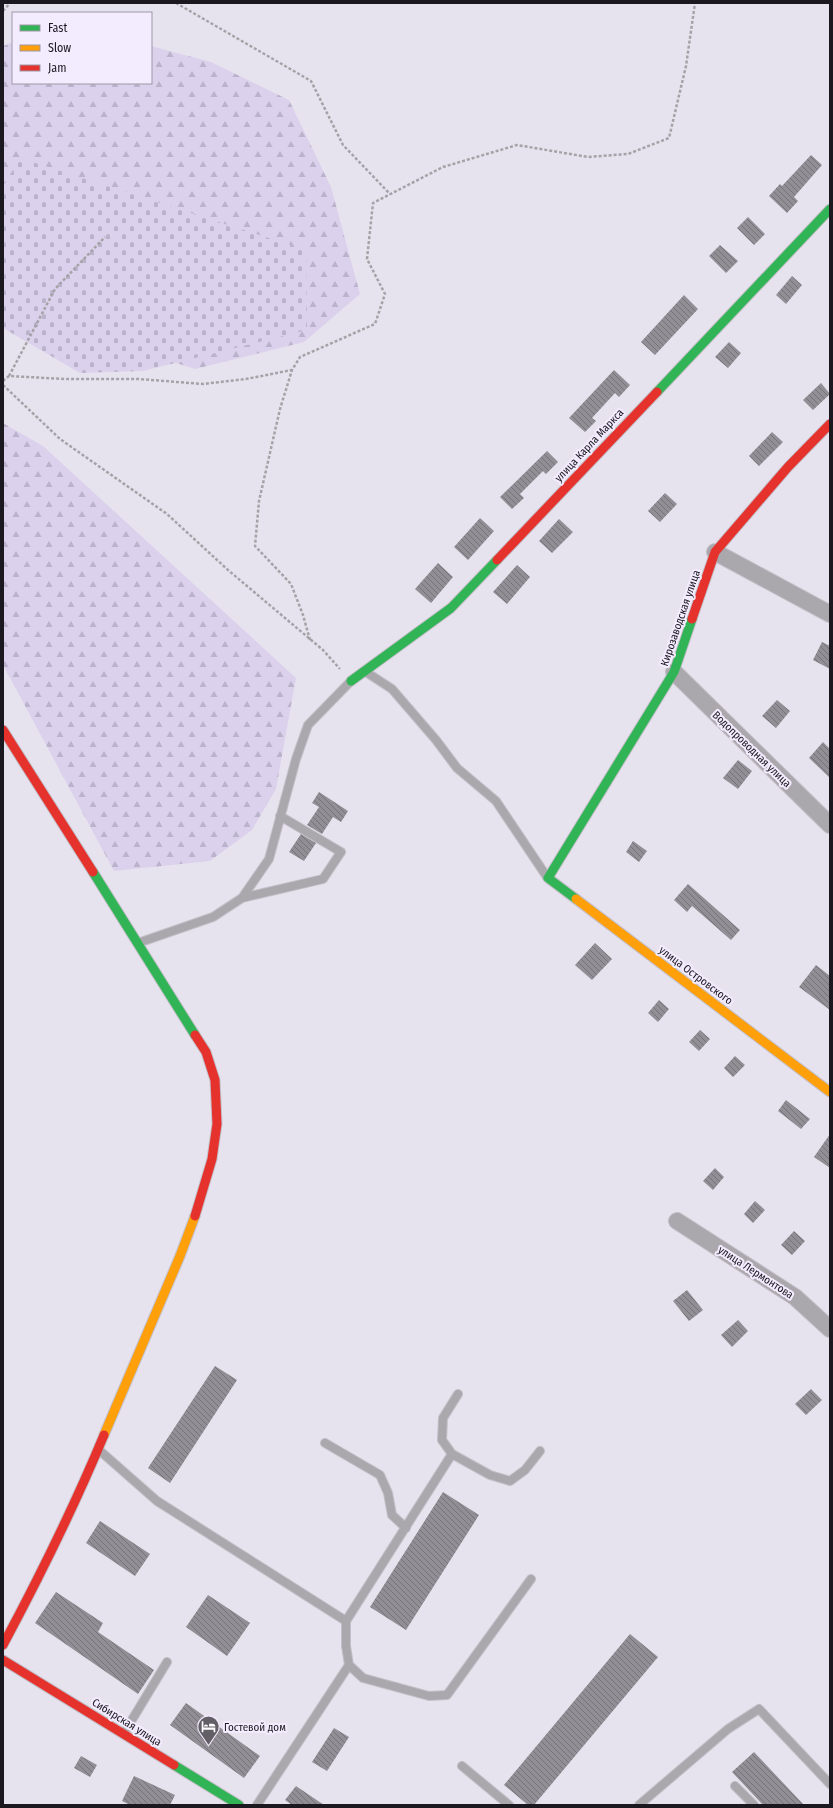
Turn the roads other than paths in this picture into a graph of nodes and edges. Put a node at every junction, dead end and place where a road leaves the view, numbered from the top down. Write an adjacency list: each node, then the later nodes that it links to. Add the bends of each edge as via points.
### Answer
1 (830, 209): 5 (street, улица Карла Маркса, via 451,608)
2 (830, 424): 3 (street, Кирозаводская улица, via 788,467)
3 (715, 552): 4 (street); 6 (street, Кирозаводская улица)
4 (830, 614)
5 (366, 671): 7 (street, улица Карла Маркса); 11 (lane, via 392,689 457,768 496,801)
6 (674, 672): 10 (street, Водопроводная улица); 11 (street, Кирозаводская улица)
7 (351, 681): 9 (lane, via 308,725)
8 (3, 730): 13 (street)
9 (280, 816): 12 (lane, via 269,859); 12 (lane, via 341,852 322,879)
10 (830, 825)
11 (548, 878): 14 (street, улица Островского)
12 (242, 898): 13 (lane, via 213,918)
13 (137, 944): 19 (street, via 206,1052 215,1080 217,1124 212,1159 201,1199 180,1256)
14 (830, 1092)
15 (677, 1221): 16 (street, улица Лермонтова, via 795,1297)
16 (830, 1328)
17 (458, 1394): 21 (lane, via 443,1418 442,1440)
18 (325, 1443): 22 (lane, via 380,1475 388,1493 392,1515)
19 (98, 1450): 24 (lane, via 157,1501); 25 (street, via 39,1578)
20 (540, 1452): 21 (lane, via 525,1470 510,1481 490,1475)
21 (452, 1454): 22 (lane)
22 (406, 1528): 24 (lane)
23 (531, 1579): 28 (lane, via 447,1695 429,1696 383,1685 363,1678)
24 (346, 1621): 28 (lane)
25 (3, 1645)
26 (3, 1660): 29 (street, Сибирская улица)
27 (168, 1662): 29 (lane)
28 (349, 1665): 34 (lane)
29 (124, 1734): 33 (street, Сибирская улица)
30 (462, 1766): 35 (lane)
31 (830, 1784): 36 (lane, via 759,1709 728,1730)
32 (735, 1786): 37 (lane)
33 (239, 1805)
34 (257, 1805)
35 (509, 1805)
36 (639, 1805)
37 (754, 1805)

